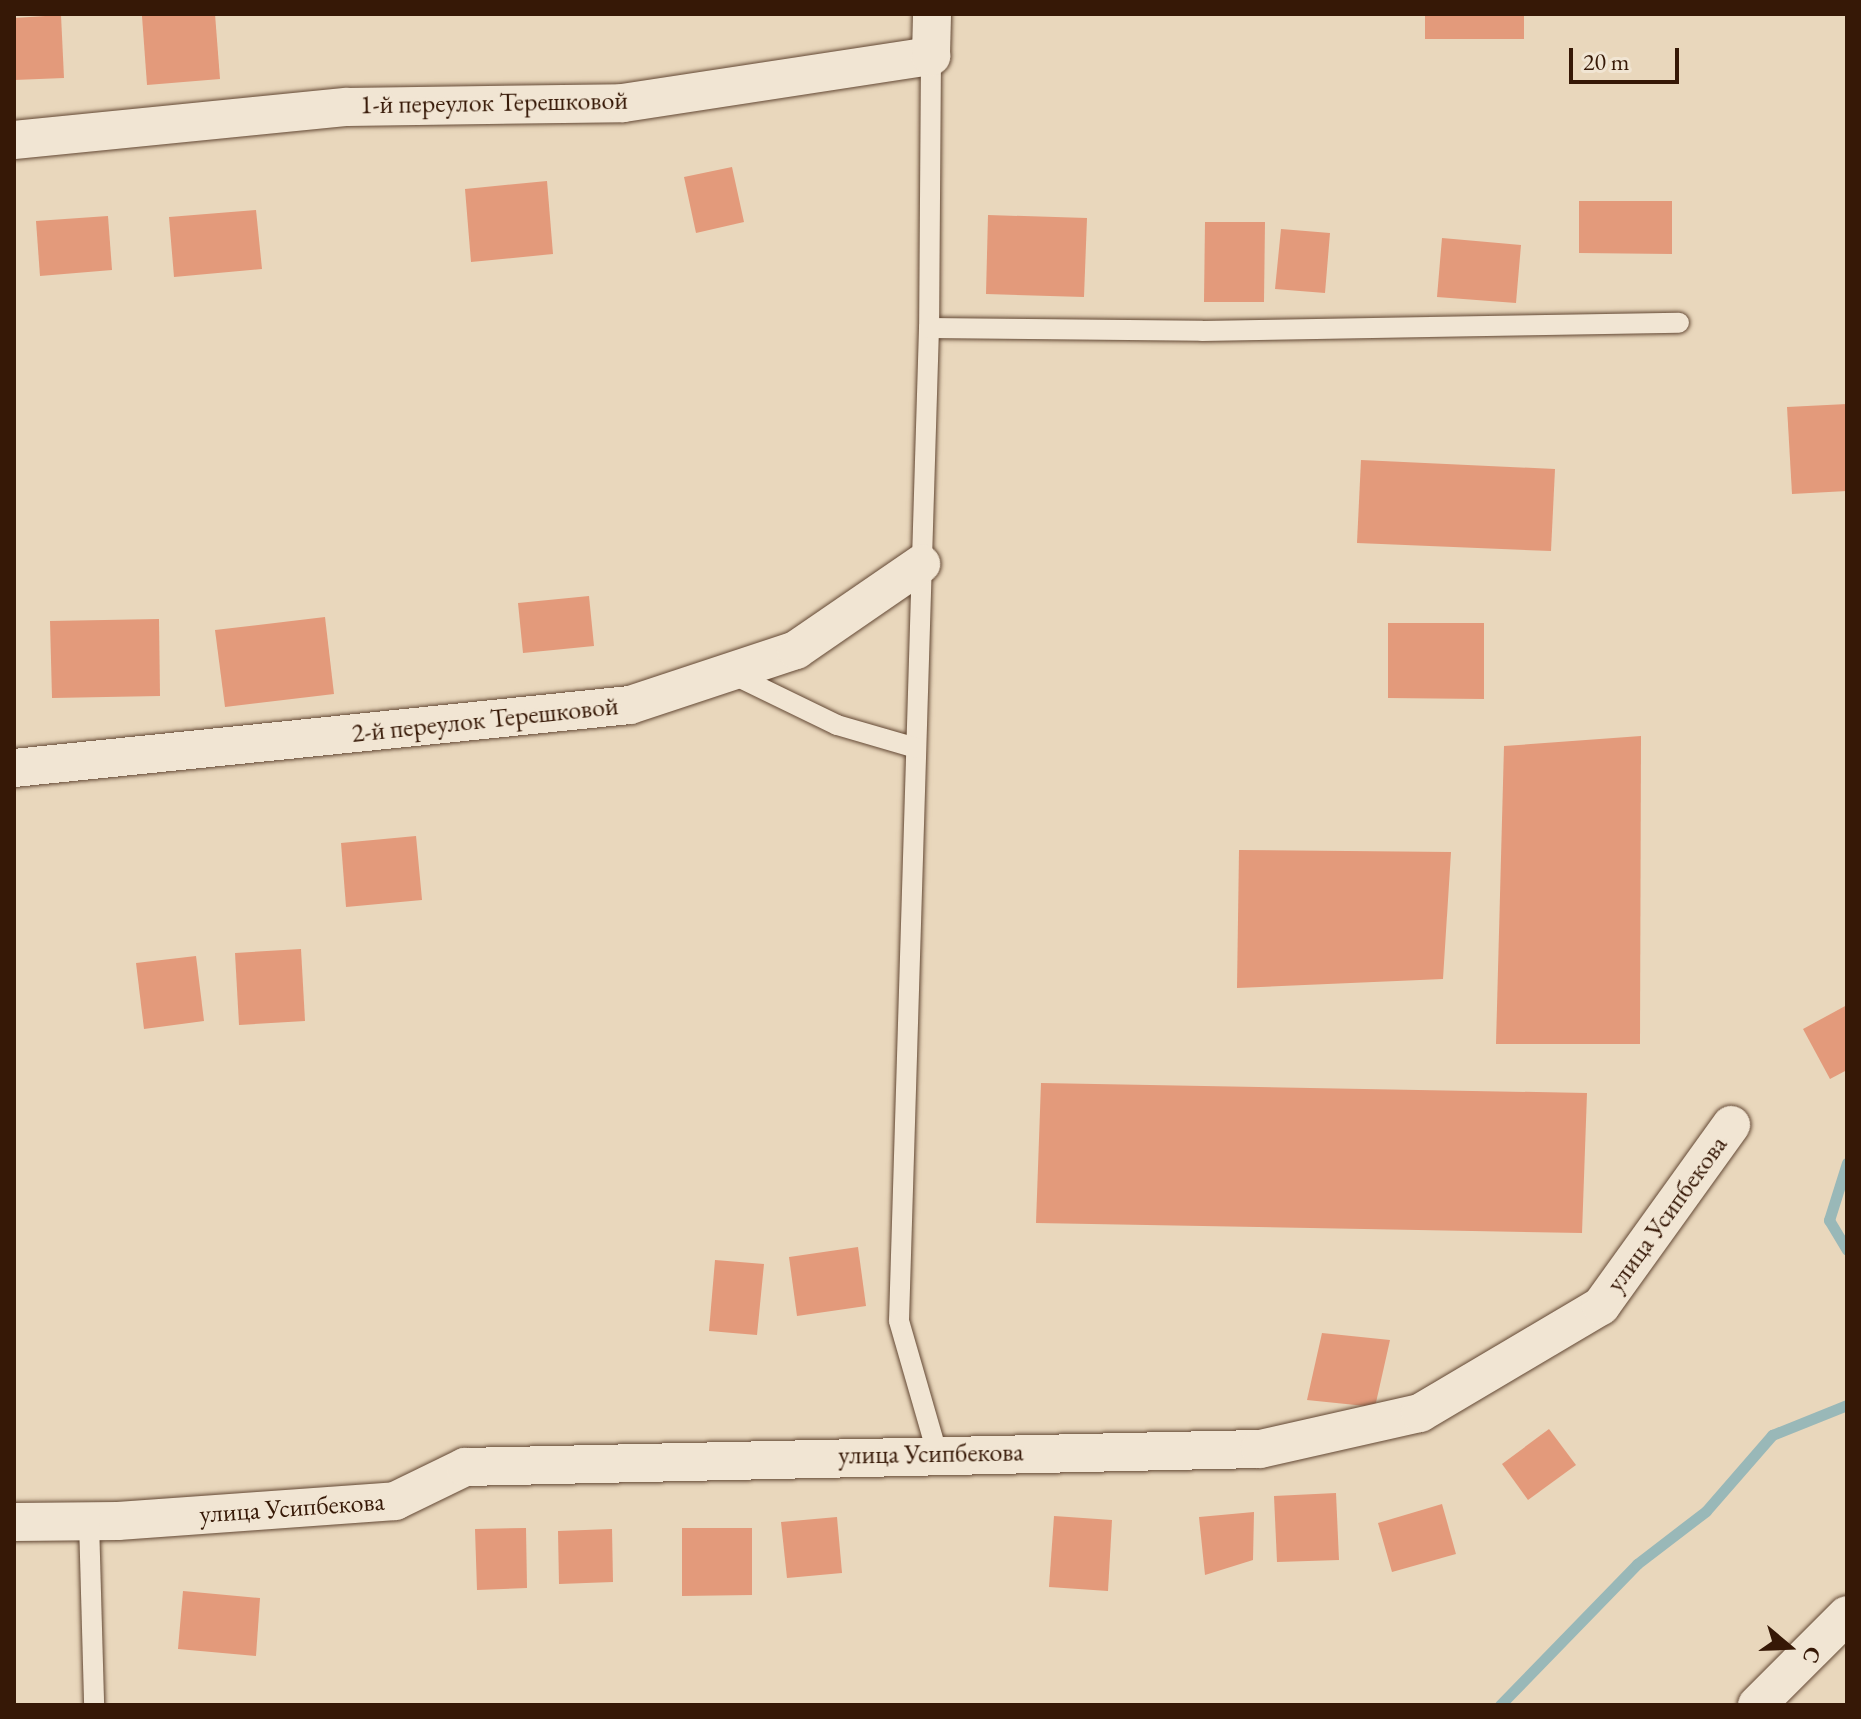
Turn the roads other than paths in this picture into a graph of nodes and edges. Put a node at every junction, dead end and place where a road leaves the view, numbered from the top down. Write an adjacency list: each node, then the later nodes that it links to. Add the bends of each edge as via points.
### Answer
1 (932, 14): 2 (street)
2 (931, 56): 3 (street, 1-й переулок Терешковой, via 623,103 347,107); 5 (lane)
3 (14, 140)
4 (1679, 323): 5 (lane, via 1202,331)
5 (929, 328): 6 (lane)
6 (921, 564): 7 (street, 2-й переулок Терешковой, via 796,650); 8 (lane)
7 (730, 673): 8 (lane, via 837,725); 9 (street, 2-й переулок Терешковой, via 630,705)
8 (916, 748): 11 (lane, via 899,1321)
9 (14, 768)
10 (1731, 1125): 11 (street, улица Усипбекова, via 1601,1306 1420,1413 1260,1449)
11 (937, 1453): 12 (street, улица Усипбекова, via 465,1467 395,1501)
12 (89, 1521): 13 (street, улица Усипбекова); 15 (lane)
13 (14, 1522)
14 (1847, 1615): 16 (street)
15 (94, 1705)
16 (1757, 1705)

